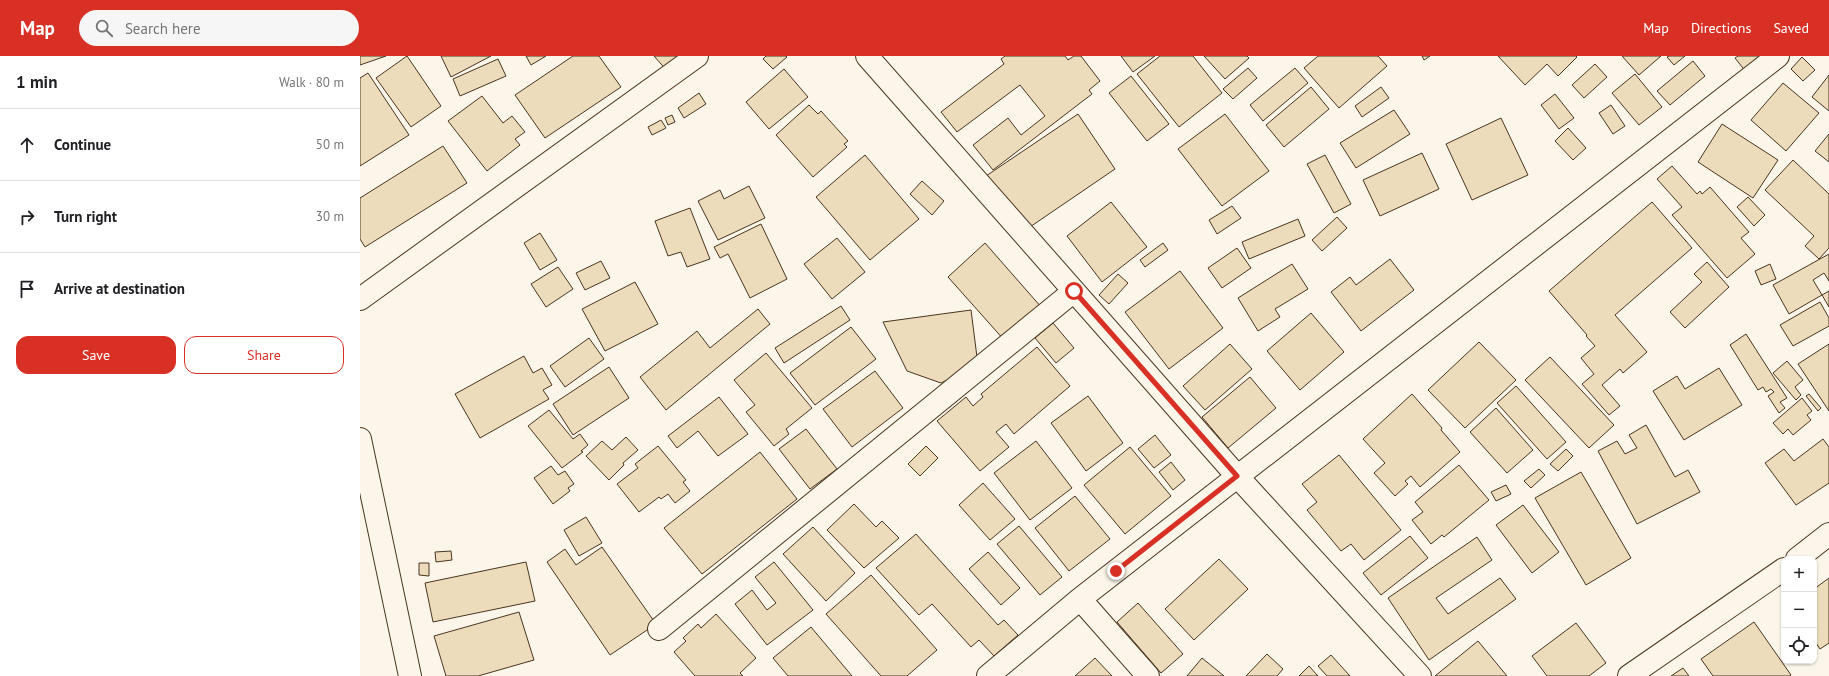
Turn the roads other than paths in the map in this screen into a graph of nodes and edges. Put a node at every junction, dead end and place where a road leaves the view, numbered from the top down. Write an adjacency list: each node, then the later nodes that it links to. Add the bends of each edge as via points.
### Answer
1 (697, 56): 5 (street)
2 (867, 56): 4 (street)
3 (1778, 56): 7 (street)
4 (1074, 291): 7 (street); 12 (street)
5 (360, 298)
6 (360, 440): 13 (street)
7 (1237, 476): 11 (street); 16 (street)
8 (1829, 534): 9 (street)
9 (1801, 556)
10 (1781, 571): 17 (street)
11 (1080, 598): 14 (street); 15 (street)
12 (659, 629)
13 (410, 676)
14 (988, 676)
15 (1148, 676)
16 (1420, 676)
17 (1629, 676)

